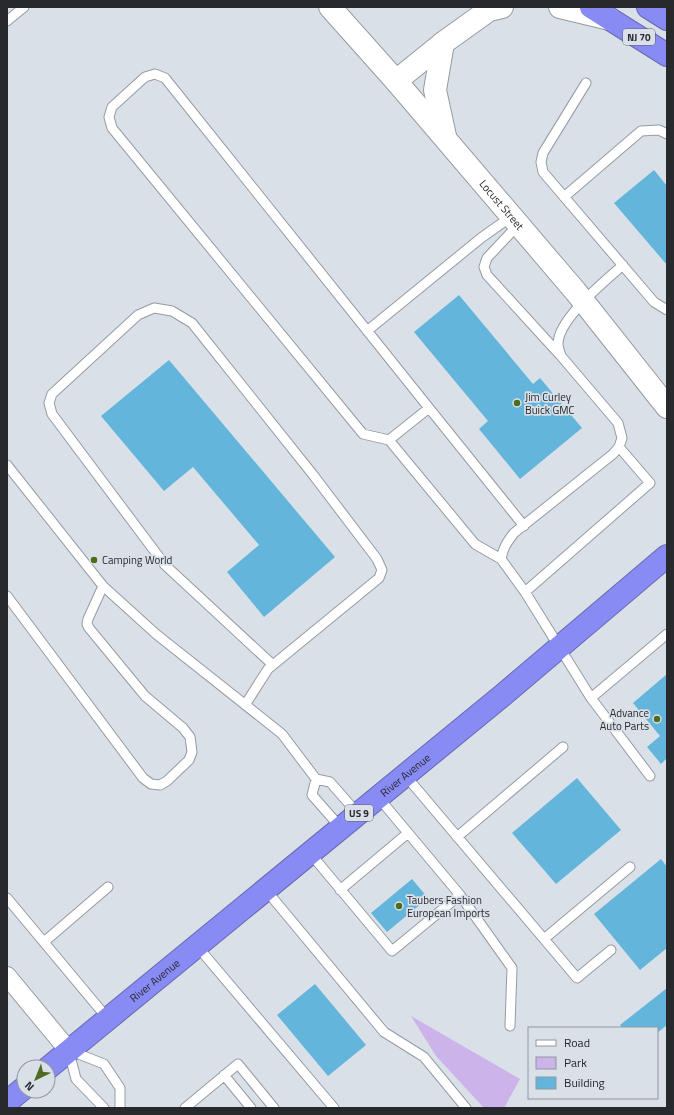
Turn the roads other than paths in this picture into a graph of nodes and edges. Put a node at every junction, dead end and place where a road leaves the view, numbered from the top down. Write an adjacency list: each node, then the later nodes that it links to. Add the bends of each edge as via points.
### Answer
1 (24, 7): 9 (lane)
2 (330, 7): 12 (street, Locust Street)
3 (502, 7): 10 (street, via 489,10)
4 (560, 7): 7 (street)
5 (591, 7): 7 (highway, NJ 70)
6 (648, 7): 8 (highway, NJ 70)
7 (610, 19): 11 (highway, NJ 70)
8 (667, 19)
9 (7, 21)
10 (443, 43): 12 (street); 15 (street, via 435,90)
11 (667, 55)
12 (396, 81): 15 (street, Locust Street)
13 (586, 83): 16 (lane, via 543,153 541,162 543,172)
14 (667, 134): 16 (lane, via 660,130 641,131)
15 (446, 139): 17 (street, Locust Street)
16 (564, 197): 18 (lane)
17 (516, 220): 19 (street, Locust Street); 21 (lane, via 481,238); 22 (lane, via 484,267 487,275)
18 (623, 265): 19 (lane); 20 (lane, via 654,302)
19 (584, 301): 22 (lane, via 563,327 558,344); 23 (street, Locust Street)
20 (667, 310)
21 (367, 331): 24 (lane); 25 (lane, via 165,78 155,74 145,77 112,107 109,117 112,128 363,434)
22 (560, 356): 26 (lane, via 618,423 622,438)
23 (667, 407)
24 (429, 408): 25 (lane); 28 (lane)
25 (389, 440): 30 (lane, via 475,544)
26 (619, 447): 28 (lane); 32 (lane, via 650,483)
27 (7, 465): 31 (lane)
28 (524, 526): 30 (lane, via 507,541 502,549)
29 (667, 556): 35 (highway, River Avenue / US 9)
30 (501, 559): 32 (lane)
31 (103, 586): 33 (lane, via 88,619 89,628 145,696 190,737 192,752 189,760 168,781 160,785 151,784 143,778); 38 (lane, via 156,634)
32 (525, 592): 35 (lane)
33 (7, 596)
34 (667, 634): 37 (lane)
35 (560, 647): 37 (lane); 40 (highway, River Avenue / US 9)
36 (273, 665): 36 (lane, via 379,578 382,570 378,559 192,323 172,311 154,308 138,315 52,394 49,403 52,414 165,565); 38 (lane)
37 (591, 698): 41 (lane)
38 (245, 705): 42 (lane, via 282,734)
39 (563, 748): 47 (lane)
40 (405, 775): 43 (highway, River Avenue / US 9); 47 (lane)
41 (650, 776)
42 (316, 779): 44 (lane, via 330,782); 45 (lane, via 312,795)
43 (378, 797): 44 (highway, River Avenue / US 9); 46 (lane)
44 (358, 814): 45 (highway, River Avenue / US 9)
45 (341, 828): 48 (highway, River Avenue / US 9)
46 (408, 833): 52 (lane); 53 (lane)
47 (457, 837): 55 (lane)
48 (310, 854): 51 (highway, River Avenue / US 9); 52 (lane)
49 (630, 867): 55 (lane)
50 (108, 887): 56 (lane)
51 (266, 890): 57 (highway, River Avenue / US 9); 73 (lane, via 384,1032 424,1057)
52 (340, 890): 53 (lane, via 392,951)
53 (460, 895): 61 (lane, via 512,968)
54 (7, 898): 56 (lane)
55 (544, 939): 58 (lane, via 577,978)
56 (44, 942): 60 (lane)
57 (197, 946): 60 (highway, River Avenue / US 9); 72 (lane)
58 (611, 950)
59 (7, 976): 62 (street)
60 (108, 1019): 62 (highway, River Avenue / US 9)
61 (510, 1026)
62 (69, 1051): 63 (highway, River Avenue / US 9); 67 (lane, via 76,1079); 68 (lane, via 104,1064 120,1088)
63 (56, 1062)
64 (224, 1075): 69 (lane); 70 (lane); 71 (lane, via 238,1064)
65 (16, 1095): 66 (highway)
66 (7, 1102)
67 (104, 1108)
68 (120, 1108)
69 (185, 1108)
70 (252, 1108)
71 (274, 1108)
72 (334, 1108)
73 (466, 1108)

